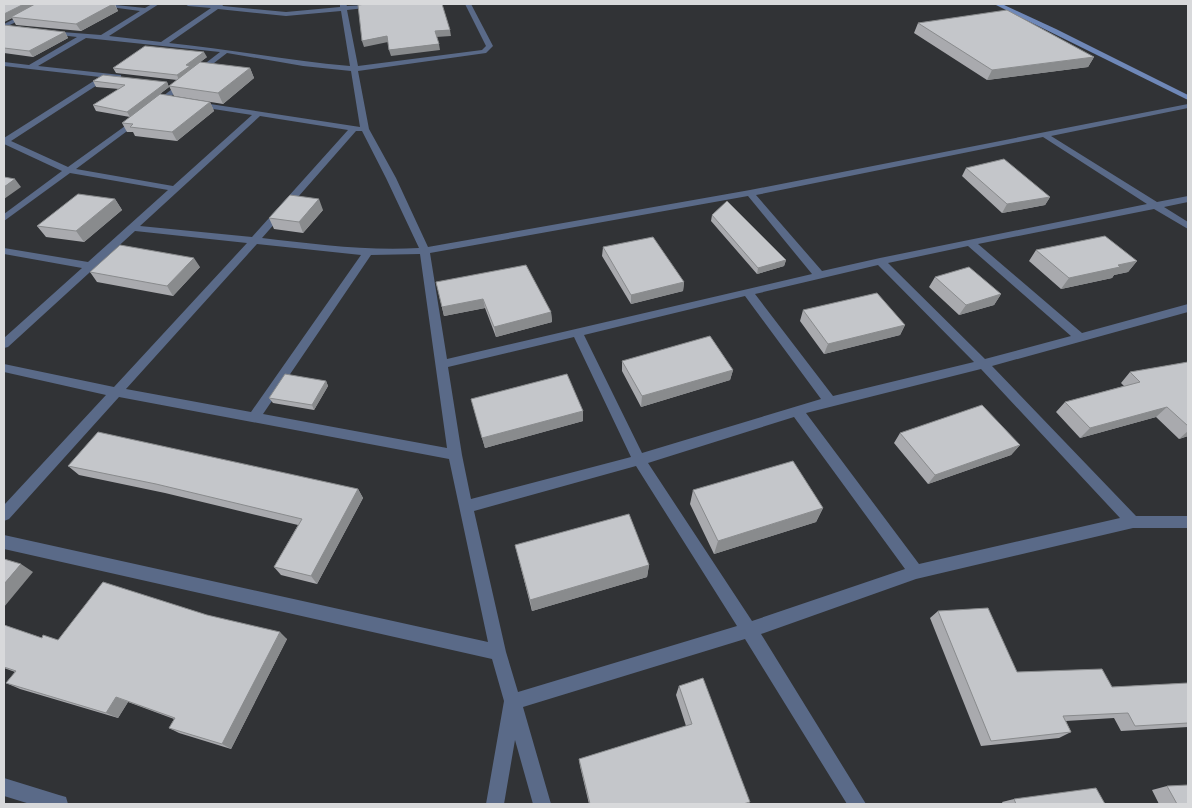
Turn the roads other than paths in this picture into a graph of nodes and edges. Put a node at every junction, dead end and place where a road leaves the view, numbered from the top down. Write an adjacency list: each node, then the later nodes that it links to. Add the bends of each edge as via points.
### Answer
1 (48, 4): 11 (street)
2 (91, 4): 10 (street)
3 (156, 4): 10 (street)
4 (188, 4): 8 (street)
5 (384, 4): 9 (street)
6 (468, 4): 22 (street, via 490,46 484,52)
7 (997, 4): 28 (street)
8 (220, 5): 9 (street, via 286,14); 17 (street)
9 (344, 6): 22 (street)
10 (146, 10): 15 (street)
11 (4, 26): 12 (street)
12 (22, 29)
13 (39, 31): 14 (street)
14 (84, 36): 15 (street); 21 (street)
15 (102, 38): 16 (street)
16 (153, 43): 17 (street); 18 (street)
17 (163, 44): 19 (street)
18 (146, 49)
19 (226, 51): 22 (street); 27 (street)
20 (4, 64): 21 (street)
21 (30, 67): 24 (street)
22 (354, 69): 33 (street)
23 (114, 70): 24 (street)
24 (106, 76): 25 (street); 35 (street)
25 (125, 78)
26 (173, 84): 27 (street)
27 (183, 85): 36 (street, via 169,100)
28 (1188, 98)
29 (192, 104): 31 (street)
30 (1188, 106): 34 (street)
31 (258, 114): 32 (street); 37 (street)
32 (354, 128): 33 (street); 44 (street)
33 (365, 129): 47 (street)
34 (1043, 134): 38 (street); 40 (street)
35 (4, 141): 36 (street)
36 (68, 170): 37 (street); 41 (street)
37 (176, 189): 43 (street)
38 (750, 193): 47 (street); 51 (street)
39 (1188, 199): 40 (street)
40 (1155, 206): 42 (street); 45 (street)
41 (4, 218)
42 (1188, 226)
43 (133, 228): 44 (street); 50 (street)
44 (255, 240): 48 (street); 60 (street)
45 (970, 243): 49 (street); 55 (street)
46 (4, 251): 50 (street)
47 (424, 251): 48 (street); 57 (street)
48 (368, 252): 63 (street)
49 (880, 261): 51 (street); 58 (street)
50 (91, 266): 56 (street)
51 (819, 275): 52 (street)
52 (748, 292): 54 (street); 61 (street)
53 (1188, 308): 55 (street)
54 (577, 332): 57 (street); 65 (street)
55 (1080, 337): 58 (street)
56 (4, 344)
57 (442, 364): 64 (street)
58 (984, 364): 61 (street); 68 (street)
59 (4, 368): 60 (street)
60 (116, 392): 63 (street); 67 (street)
61 (830, 401): 62 (street)
62 (797, 411): 65 (street); 71 (street)
63 (254, 418): 64 (street)
64 (455, 455): 66 (street)
65 (639, 460): 66 (street); 72 (street)
66 (466, 507): 73 (street)
67 (4, 515)
68 (1133, 522): 69 (street); 71 (street)
69 (1188, 522)
70 (4, 542): 73 (street)
71 (916, 572): 72 (street)
72 (749, 630): 74 (street); 79 (street)
73 (498, 652): 74 (street)
74 (512, 702): 77 (street); 78 (street)
75 (4, 787): 76 (street)
76 (58, 804)
77 (495, 804)
78 (542, 804)
79 (856, 804)

